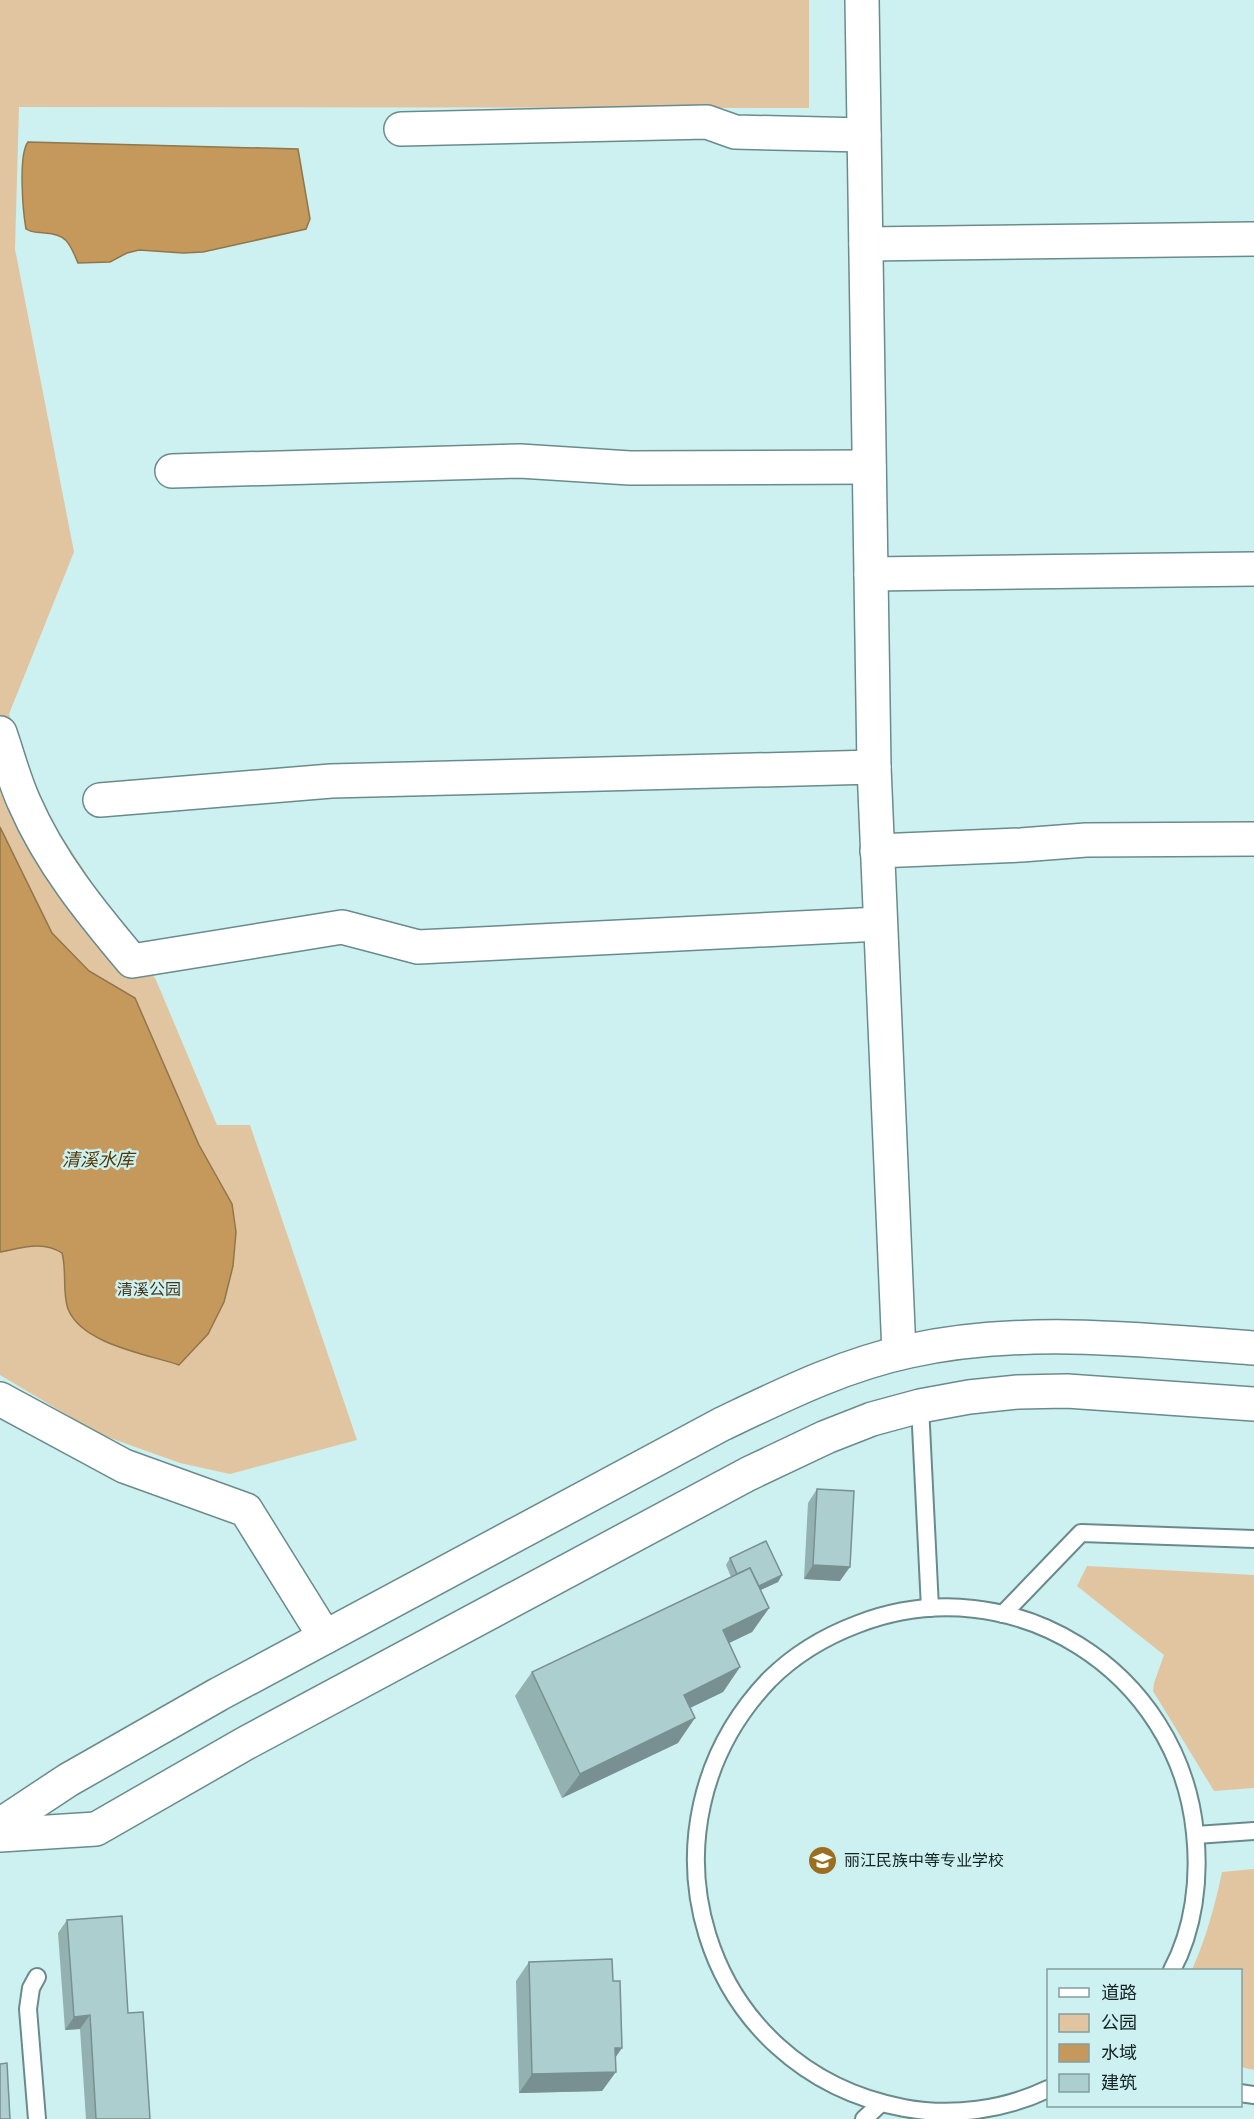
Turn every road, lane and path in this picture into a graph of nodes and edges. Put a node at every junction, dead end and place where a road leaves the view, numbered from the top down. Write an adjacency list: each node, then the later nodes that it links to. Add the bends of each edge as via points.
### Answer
1 (862, 0): 3 (street)
2 (401, 129): 3 (street, via 707,122 735,132)
3 (864, 135): 5 (street)
4 (1254, 239): 5 (street)
5 (866, 244): 6 (street)
6 (869, 467): 7 (street, via 630,468 520,461); 9 (street)
7 (172, 471)
8 (1254, 569): 9 (street)
9 (871, 574): 11 (street)
10 (0, 733): 15 (street, via 22,800 51,855 132,961 342,927 418,947)
11 (874, 767): 12 (street, via 331,781); 14 (street)
12 (100, 800)
13 (1254, 839): 14 (street, via 1086,840)
14 (877, 851): 15 (street)
15 (880, 924): 17 (street)
16 (1254, 1348): 17 (street, via 1048,1335 961,1341)
17 (899, 1353): 24 (street, via 804,1385 722,1424)
18 (0, 1399): 24 (street, via 124,1466 246,1510)
19 (1254, 1404): 20 (street, via 1067,1391 1017,1392)
20 (920, 1406): 22 (lane); 27 (street, via 826,1437 748,1474 246,1743 96,1829)
21 (1254, 1539): 23 (lane, via 1081,1533)
22 (930, 1608): 23 (lane); 32 (lane, via 876,1617 838,1632 803,1652 771,1678 744,1709 723,1743 698,1821 695,1862 699,1903 709,1942 725,1980 775,2044 807,2070 842,2090)
23 (1003, 1614): 28 (lane, via 1062,1635 1095,1655 1130,1688 1169,1742 1185,1778)
24 (325, 1637): 25 (street, via 78,1775)
25 (0, 1826)
26 (1254, 1831): 28 (lane)
27 (0, 1835)
28 (1196, 1835): 29 (lane, via 1196,1892 1188,1930)
29 (1173, 1969)
30 (38, 1977): 33 (lane, via 31,1988 28,2009)
31 (1047, 2089): 32 (lane, via 1002,2106 961,2111 921,2111)
32 (881, 2103): 34 (lane)
33 (37, 2119)
34 (864, 2119)

